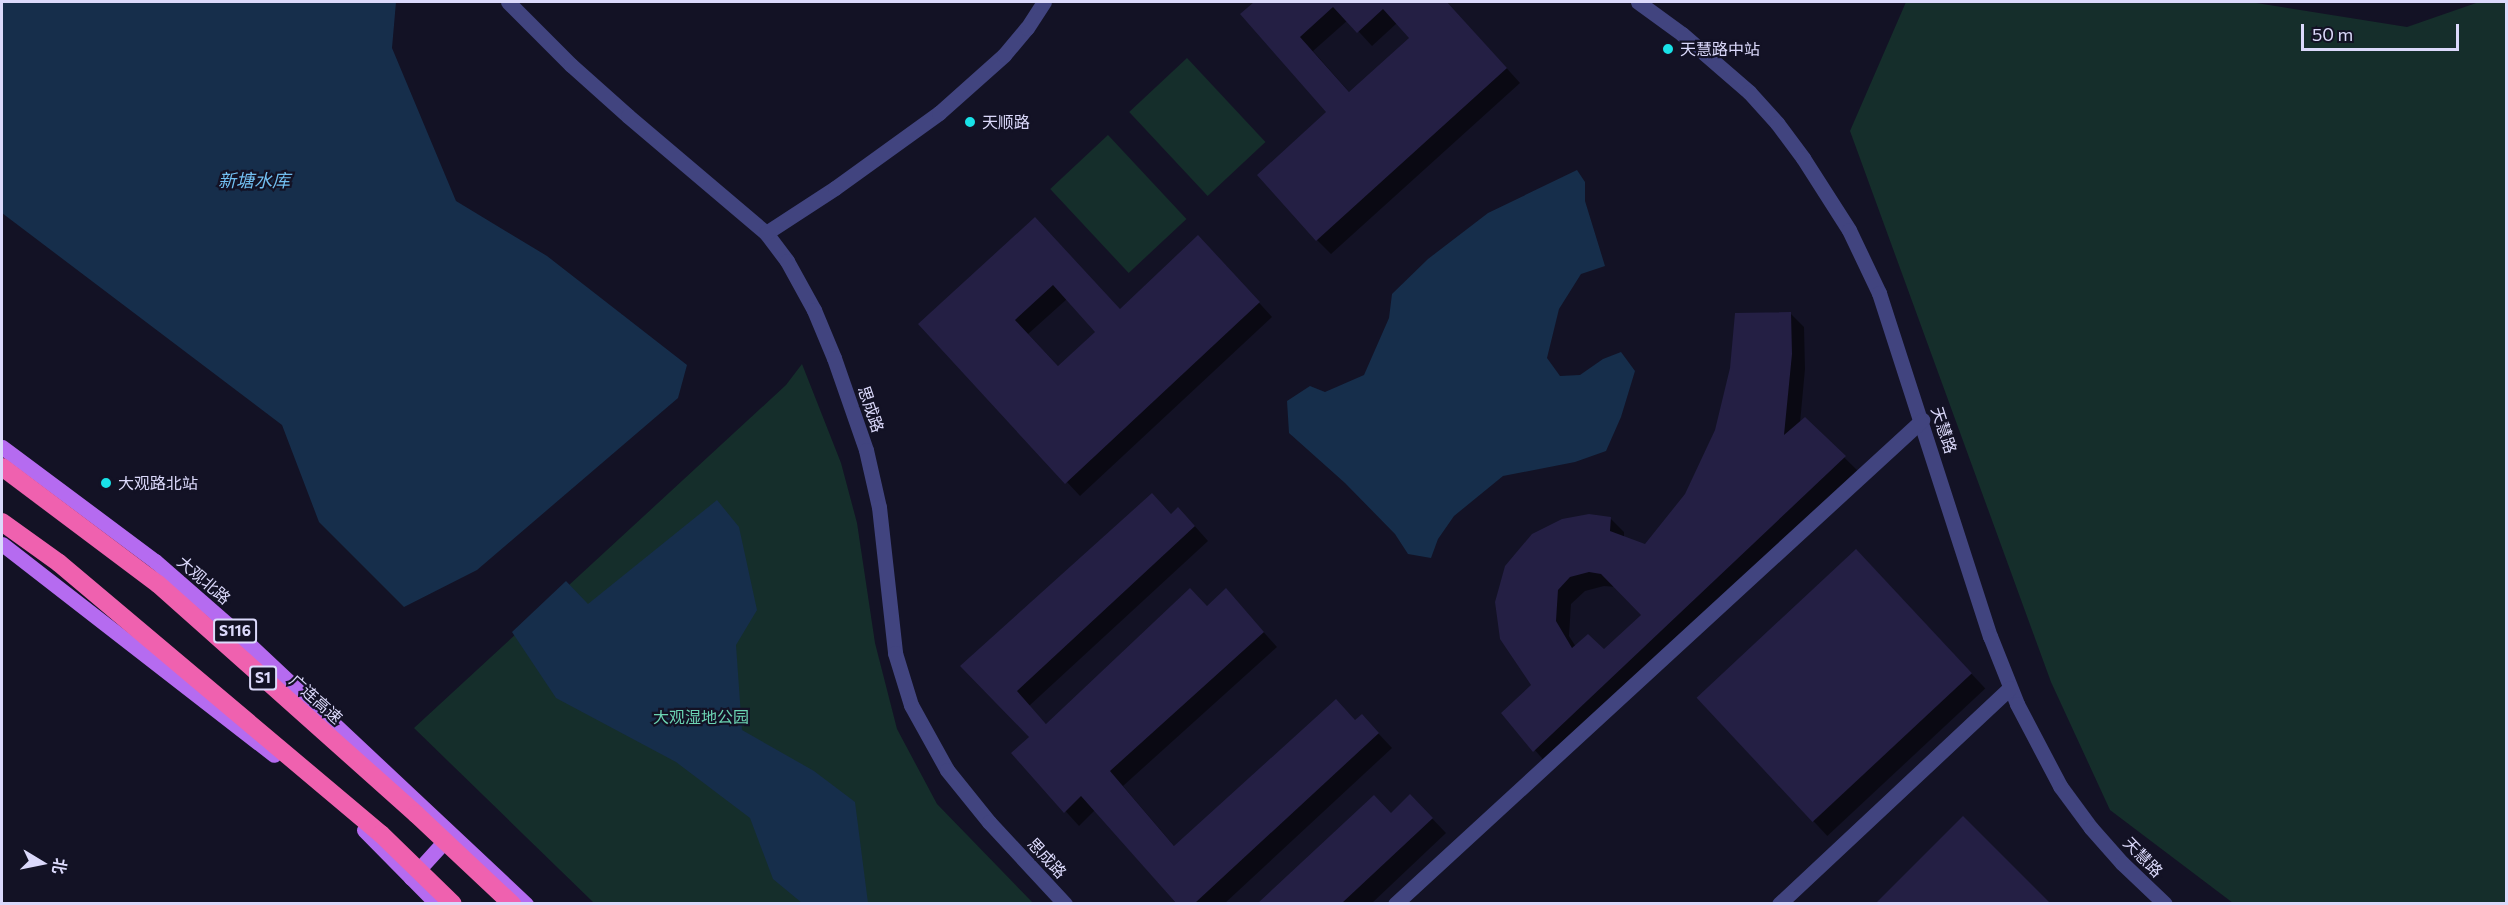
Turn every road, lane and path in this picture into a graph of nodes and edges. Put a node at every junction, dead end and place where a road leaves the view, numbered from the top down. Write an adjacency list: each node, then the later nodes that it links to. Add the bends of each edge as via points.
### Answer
1 (508, 2): 4 (street, 思成路, via 579,72)
2 (1044, 2): 4 (street, via 1004,55 939,113)
3 (1638, 2): 5 (street, 天慧路, via 1749,92 1803,158 1849,230 1875,282)
4 (766, 233): 18 (street, 思成路, via 787,261 814,310 866,450 879,507 895,652 911,705 947,770 989,822)
5 (1922, 420): 10 (street, 天慧路); 19 (street)
6 (2, 447): 11 (main road, 大观北路 / S116, via 155,561)
7 (2, 467): 16 (highway, 广连高速 / S1, bridge, via 158,584)
8 (2, 522): 15 (highway, S1, bridge, via 59,563 363,819)
9 (2, 544): 12 (main road, via 307,780 371,836)
10 (2010, 688): 13 (street, 天慧路, via 2060,786 2091,828); 20 (street)
11 (453, 832): 12 (main road); 17 (main road, 大观北路 / S116)
12 (411, 878): 14 (main road)
13 (2156, 901)
14 (437, 903)
15 (453, 903)
16 (512, 903)
17 (526, 903)
18 (1065, 903)
19 (1395, 903)
20 (1779, 903)

